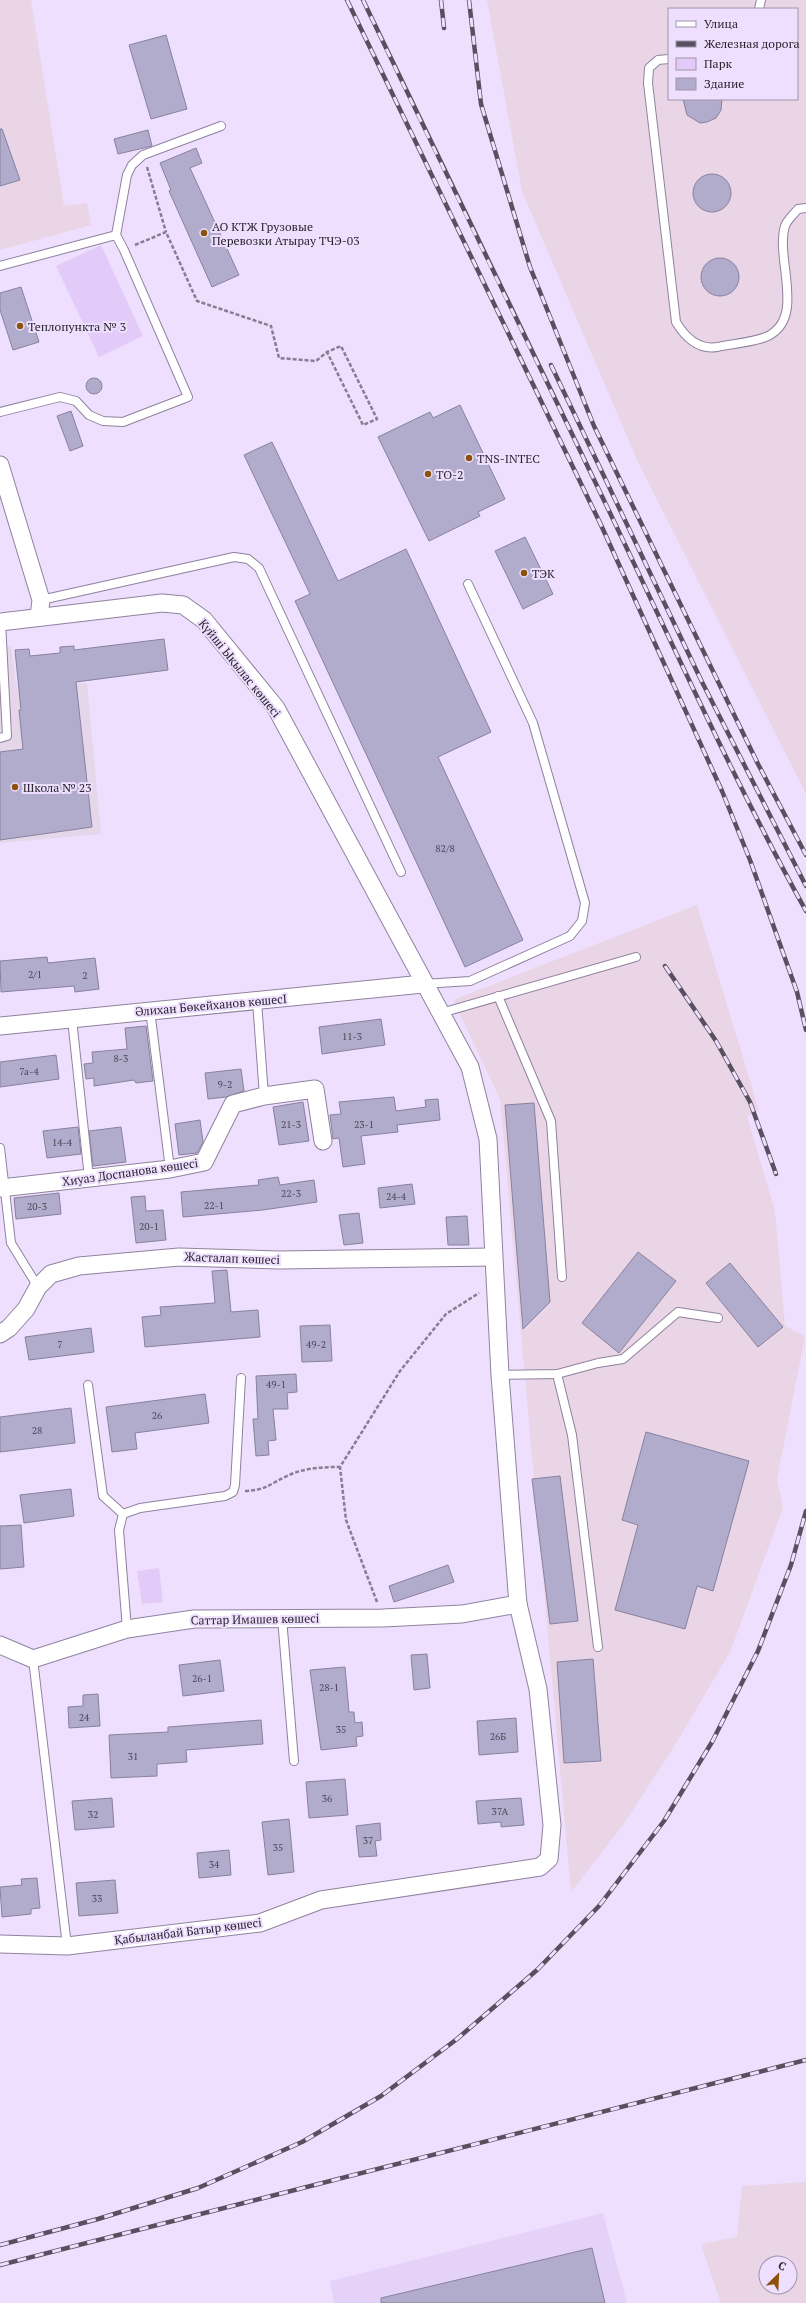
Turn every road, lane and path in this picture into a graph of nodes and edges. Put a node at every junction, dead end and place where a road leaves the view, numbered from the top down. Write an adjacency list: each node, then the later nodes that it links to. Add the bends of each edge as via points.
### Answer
1 (668, 58): 4 (lane, via 658,60 649,68 648,84 676,322 685,337 699,345 713,347 768,336 782,324 789,310 782,247 786,225 798,209)
2 (220, 126): 3 (lane)
3 (143, 155): 5 (path); 6 (lane, via 132,165 127,175)
4 (806, 208)
5 (166, 232): 7 (path); 9 (path, via 197,300 271,326 279,358 316,361)
6 (116, 235): 7 (lane); 8 (lane)
7 (124, 250): 10 (lane, via 188,397 124,422 103,421 89,414 76,401 60,397)
8 (0, 266)
9 (327, 352): 9 (path, via 363,425 377,419 342,346)
10 (0, 412)
11 (0, 465): 13 (street)
12 (468, 584): 19 (lane, via 533,723 585,903 582,921 570,936 470,981)
13 (41, 600): 14 (street); 17 (lane, via 234,557 248,559 259,568)
14 (39, 617): 15 (street, Күйші Ықылас көшесі); 19 (street, Күйші Ықылас көшесі, via 162,603 183,605 204,620 276,708)
15 (1, 622): 16 (lane, via 7,736)
16 (0, 738)
17 (401, 872)
18 (636, 957): 20 (lane)
19 (423, 984): 21 (street, Әлихан Бөкейханов көшесI); 23 (street, Күйші Ықылас көшесі)
20 (498, 996): 23 (lane); 33 (lane, via 551,1121)
21 (257, 1001): 22 (street, Әлихан Бөкейханов көшесI); 26 (lane)
22 (150, 1010): 24 (street, Әлихан Бөкейханов көшесI); 29 (lane)
23 (441, 1013): 32 (street, Күйші Ықылас көшесі, via 470,1067 488,1139)
24 (72, 1019): 25 (street, Әлихан Бөкейханов көшесI); 30 (lane)
25 (0, 1026)
26 (264, 1096): 27 (street, Хиуаз Доспанова көшесі, via 315,1090); 29 (street, Хиуаз Доспанова көшесі, via 233,1104 204,1162)
27 (323, 1141)
28 (0, 1148): 31 (lane)
29 (170, 1169): 30 (street, Хиуаз Доспанова көшесі)
30 (89, 1178): 31 (street, Хиуаз Доспанова көшесі)
31 (2, 1188): 35 (lane, via 11,1243)
32 (493, 1256): 34 (street, Күйші Ықылас көшесі); 35 (street, Жасталап көшесі, via 279,1260 179,1256 79,1266 51,1274)
33 (562, 1277)
34 (495, 1283): 39 (street, Күйші Ықылас көшесі); 42 (path, via 446,1314 400,1371)
35 (38, 1287): 37 (street, Жасталап көшесі, via 26,1309)
36 (718, 1318): 38 (lane, via 678,1312 623,1359)
37 (0, 1334)
38 (557, 1374): 39 (lane); 50 (lane, via 572,1435)
39 (500, 1375): 45 (street, Қабыланбай Батыр көшесі)
40 (241, 1378): 43 (lane)
41 (88, 1385): 44 (lane, via 103,1496)
42 (340, 1467): 43 (path, via 317,1467 286,1476 262,1490); 47 (path, via 346,1520)
43 (233, 1492): 44 (lane, via 225,1496 140,1508)
44 (123, 1514): 48 (lane, via 119,1530)
45 (518, 1604): 47 (street, Саттар Имашев көшесі, via 462,1614); 54 (street, Қабыланбай Батыр көшесі, via 538,1689 552,1825 549,1859 540,1867 321,1900 260,1923)
46 (282, 1618): 47 (street, Саттар Имашев көшесі); 48 (street, Саттар Имашев көшесі, via 194,1619); 52 (lane)
47 (383, 1618)
48 (127, 1629): 51 (street, Саттар Имашев көшесі)
49 (0, 1645): 51 (street)
50 (598, 1647)
51 (33, 1659): 54 (lane)
52 (294, 1761)
53 (0, 1944): 54 (street, Қабыланбай Батыр көшесі)
54 (67, 1946)

